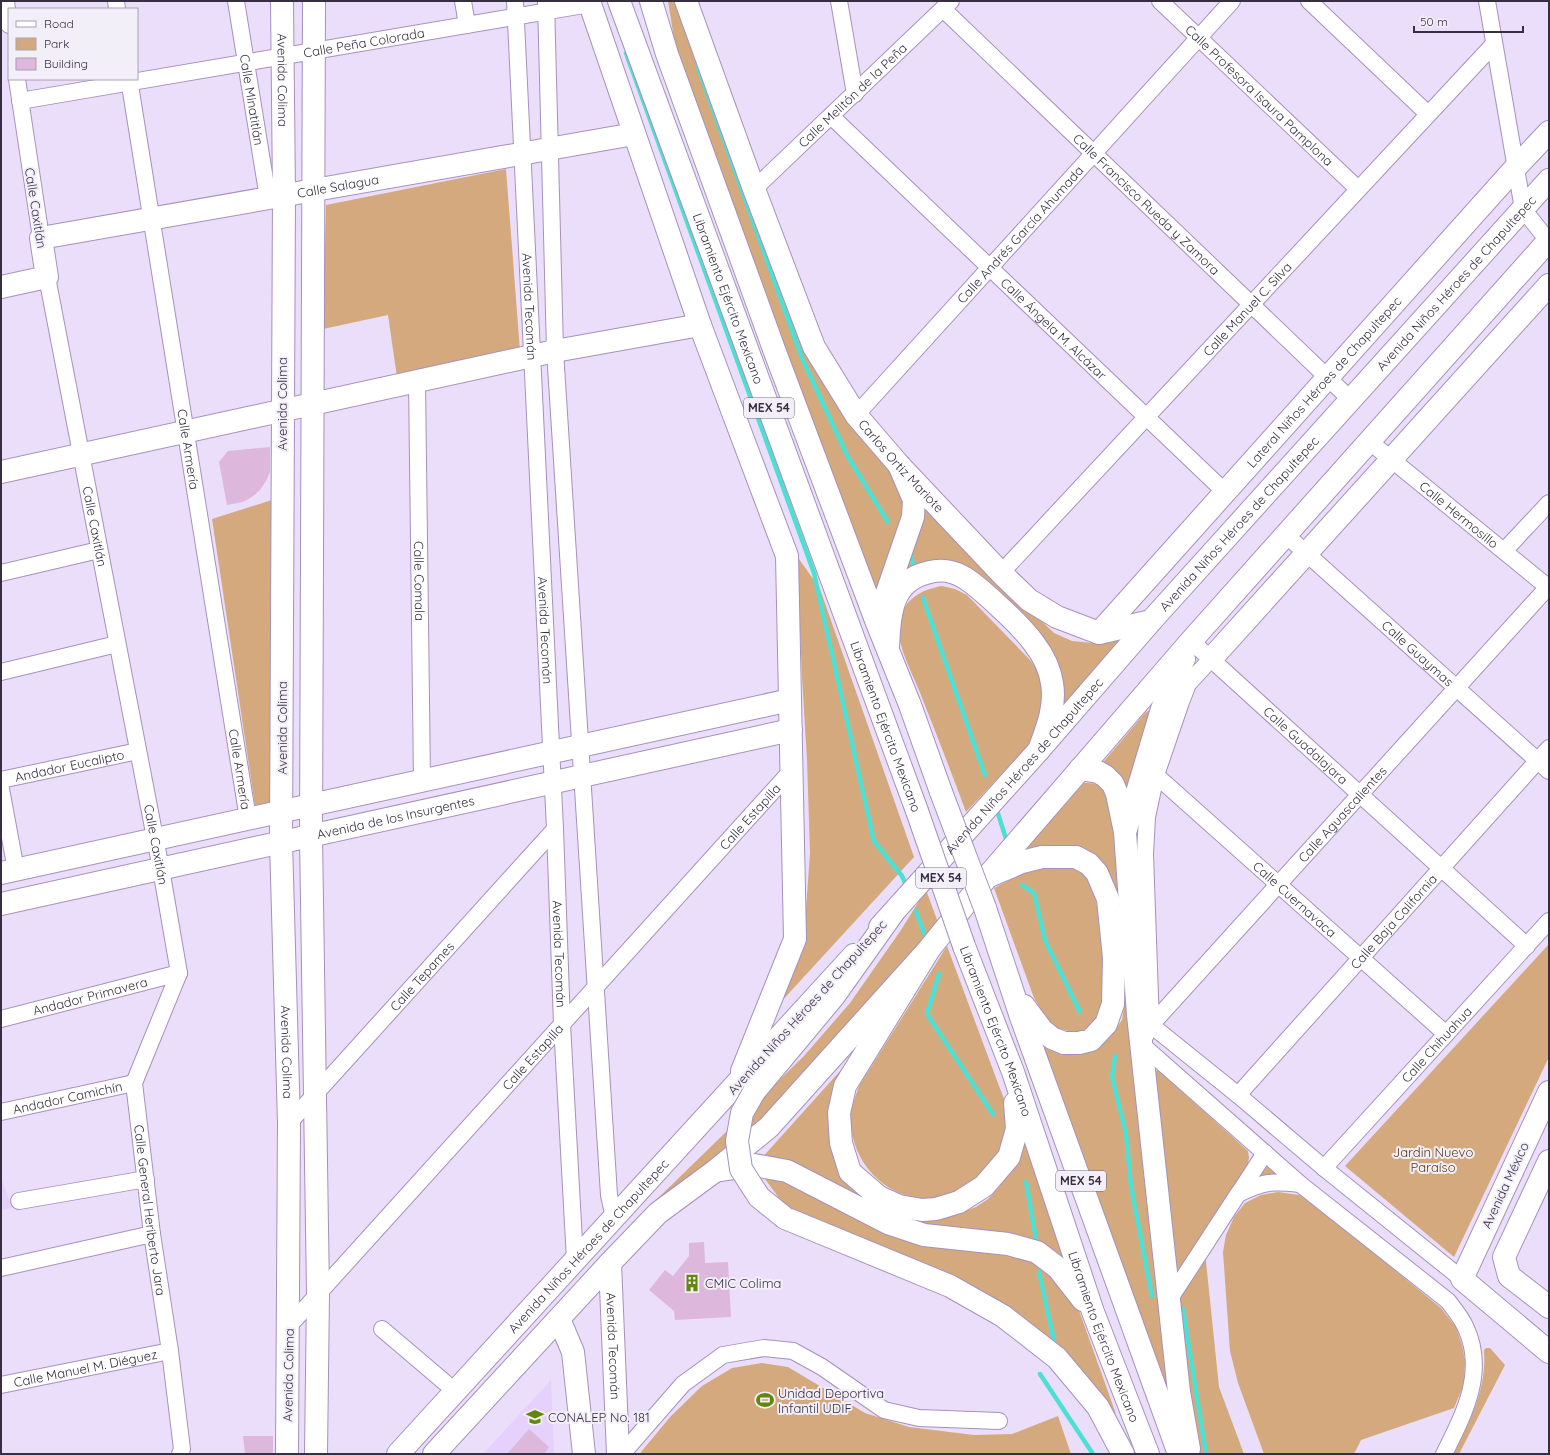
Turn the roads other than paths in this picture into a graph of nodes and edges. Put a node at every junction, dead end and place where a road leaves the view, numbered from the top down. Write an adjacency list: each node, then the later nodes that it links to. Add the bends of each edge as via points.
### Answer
1 (6, 1): 19 (street)
2 (236, 1): 26 (street, Calle Minatitlán)
3 (282, 1): 25 (main road, Avenida Colima)
4 (314, 1): 23 (main road, Avenida Colima)
5 (463, 1): 20 (street)
6 (650, 1): 24 (main road, Libramiento Ejército Mexicano / MEX 54)
7 (660, 1): 24 (main road)
8 (686, 1): 41 (main road)
9 (839, 1): 30 (street)
10 (1160, 1): 21 (street, Calle Profesora Isaura Pamplona)
11 (1232, 1): 21 (street, Calle Andrés García Ahumada)
12 (1309, 1): 32 (street)
13 (1487, 1): 22 (street)
14 (589, 2): 17 (street, Calle Peña Colorada); 35 (main road)
15 (619, 2): 133 (main road, Libramiento Ejército Mexicano / MEX 54, bridge, via 917,811 964,946)
16 (947, 5): 30 (street, Calle Melitón de la Peña); 37 (street, Calle Francisco Rueda y Zamora)
17 (546, 6): 18 (street, Calle Peña Colorada); 36 (street, Avenida Tecomán)
18 (516, 9): 20 (street, Calle Peña Colorada); 38 (street, Avenida Tecomán)
19 (8, 17)
20 (466, 25): 23 (street, Calle Peña Colorada)
21 (1199, 38): 37 (street, Calle Andrés García Ahumada); 42 (street, Calle Profesora Isaura Pamplona)
22 (1494, 44): 32 (street, Calle Manuel C. Silva); 39 (street)
23 (314, 51): 25 (street, Calle Peña Colorada); 43 (main road, Avenida Colima)
24 (667, 54): 80 (main road, Libramiento Ejército Mexicano / MEX 54)
25 (282, 56): 26 (street, Calle Peña Colorada); 44 (main road, Avenida Colima)
26 (246, 62): 28 (street, Calle Peña Colorada); 44 (street, Calle Minatitlán)
27 (17, 80): 31 (street, Calle Caxitlán)
28 (138, 80)
29 (129, 81): 31 (street, Calle Peña Colorada); 46 (street, Calle Armería)
30 (854, 94): 33 (street, Calle Melitón de la Peña)
31 (20, 101): 47 (street, Calle Caxitlán)
32 (1428, 114): 42 (street, Calle Manuel C. Silva)
33 (831, 116): 41 (street, Calle Melitón de la Peña); 49 (street, Calle Ángela M. Alcázar)
34 (1549, 132): 39 (main road, Lateral Niños Héroes de Chapultepec)
35 (634, 134): 36 (main road, Calle Salagua); 54 (main road)
36 (550, 148): 38 (main road, Calle Salagua); 55 (street, Avenida Tecomán)
37 (1094, 153): 49 (street, Calle Andrés García Ahumada); 53 (street, Calle Francisco Rueda y Zamora)
38 (522, 154): 43 (main road, Calle Salagua); 56 (street, Avenida Tecomán)
39 (1516, 169): 40 (main road); 45 (street); 57 (main road, Lateral Niños Héroes de Chapultepec)
40 (1549, 180): 45 (main road, Avenida Niños Héroes de Chapultepec)
41 (754, 189): 62 (main road, Carlos Ortiz Mariote, via 814,347)
42 (1358, 189): 53 (street, Calle Manuel C. Silva)
43 (314, 190): 44 (main road, Calle Salagua); 60 (main road, Avenida Colima)
44 (276, 197): 46 (main road, Calle Salagua); 61 (main road, Avenida Colima)
45 (1522, 209): 48 (street); 59 (main road, Avenida Niños Héroes de Chapultepec)
46 (151, 219): 47 (main road, Calle Salagua); 64 (street, Calle Armería)
47 (41, 238): 50 (main road, Calle Caxitlán)
48 (1549, 241): 65 (main road, Avenida Niños Héroes de Chapultepec)
49 (990, 267): 62 (street, Calle Andrés García Ahumada); 63 (street, Calle Ángela M. Alcázar)
50 (47, 277): 52 (main road); 66 (street, Calle Caxitlán)
51 (1549, 285): 67 (main road)
52 (1, 287)
53 (1251, 304): 57 (street, Calle Francisco Rueda y Zamora); 63 (street, Calle Manuel C. Silva)
54 (700, 325): 55 (main road); 88 (main road, via 787,556)
55 (555, 351): 56 (main road); 91 (street, Avenida Tecomán)
56 (532, 357): 58 (main road); 96 (street, Avenida Tecomán)
57 (1328, 378): 59 (street, Calle Francisco Rueda y Zamora); 70 (main road, Lateral Niños Héroes de Chapultepec)
58 (418, 381): 60 (main road); 104 (street, Calle Comala)
59 (1351, 400): 79 (main road, Avenida Niños Héroes de Chapultepec)
60 (312, 404): 61 (main road); 108 (main road, Avenida Colima)
61 (282, 412): 64 (main road); 109 (main road, Avenida Colima)
62 (856, 415): 68 (main road, Carlos Ortiz Mariote)
63 (1147, 417): 70 (street, Calle Ángela M. Alcázar); 77 (street, Calle Manuel C. Silva)
64 (186, 431): 66 (main road); 110 (street, Calle Armería)
65 (1370, 442): 67 (street, Calle Hermosillo); 72 (main road, Avenida Niños Héroes de Chapultepec)
66 (81, 454): 69 (main road); 73 (street, Calle Caxitlán)
67 (1391, 459): 74 (street, Calle Hermosillo); 75 (main road)
68 (899, 465): 77 (main road, Carlos Ortiz Mariote); 80 (main road, via 914,500 913,517)
69 (1, 472)
70 (1226, 492): 81 (main road, Lateral Niños Héroes de Chapultepec)
71 (1549, 503): 74 (street)
72 (1286, 535): 75 (street, Calle Guaymas); 82 (main road, Avenida Niños Héroes de Chapultepec)
73 (99, 550): 76 (street); 83 (street, Calle Caxitlán)
74 (1504, 552): 78 (street, Calle Hermosillo)
75 (1306, 553): 85 (main road); 87 (street, Calle Guaymas)
76 (1, 572)
77 (1000, 573): 81 (main road, Carlos Ortiz Mariote, via 1029,600 1057,617)
78 (1548, 588): 87 (street, Calle Aguascalientes)
79 (1151, 621): 81 (main road); 93 (main road, Avenida Niños Héroes de Chapultepec)
80 (877, 623): 84 (main road, Libramiento Ejército Mexicano / MEX 54)
81 (1099, 633)
82 (1191, 641): 85 (street, Calle Guadalajara); 98 (main road, Avenida Niños Héroes de Chapultepec); 100 (main road, via 1162,709)
83 (117, 644): 86 (street); 94 (street, Calle Caxitlán)
84 (888, 651): 93 (main road, via 892,607 901,588 910,579 936,570 950,571 964,577 1015,622 1039,650 1048,666 1054,697); 128 (main road, Libramiento Ejército Mexicano / MEX 54, bridge, via 985,908)
85 (1211, 659): 100 (street, via 1188,684); 107 (street, Calle Guadalajara)
86 (1, 672)
87 (1456, 688): 97 (street, Calle Guaymas); 107 (street, Calle Aguascalientes)
88 (790, 700): 89 (main road); 90 (main road)
89 (691, 720): 91 (main road); 95 (main road)
90 (791, 730): 95 (main road, Avenida de los Insurgentes); 99 (main road)
91 (580, 745): 96 (main road); 102 (street, Avenida Tecomán)
92 (1549, 748): 97 (street, Calle Baja California)
93 (1039, 750): 135 (main road, Avenida Niños Héroes de Chapultepec, via 893,913 834,996)
94 (138, 751): 103 (street, Andador Eucalipto); 114 (street, Calle Caxitlán)
95 (692, 751): 102 (main road, Avenida de los Insurgentes)
96 (551, 752): 104 (main road); 105 (street, Avenida Tecomán)
97 (1537, 761): 101 (street, Calle Guaymas); 116 (street, Calle Baja California)
98 (1080, 769): 112 (main road, via 1098,772 1113,784); 119 (main road, Avenida Niños Héroes de Chapultepec)
99 (792, 770): 127 (street, Calle Estapilla); 135 (main road, via 795,939)
100 (1150, 770): 112 (main road); 120 (street, Calle Cuernavaca); 132 (street, via 1146,831)
101 (1549, 771)
102 (583, 776): 105 (main road, Avenida de los Insurgentes); 127 (street, Avenida Tecomán)
103 (1, 780)
104 (422, 780): 108 (main road)
105 (553, 783): 111 (street, Avenida Tecomán); 113 (main road, Avenida de los Insurgentes)
106 (1, 789): 118 (street)
107 (1360, 794): 116 (street, Calle Guadalajara); 120 (street, Calle Aguascalientes)
108 (311, 805): 109 (main road); 113 (main road, Avenida Colima)
109 (282, 811): 110 (main road); 115 (main road, Avenida Colima)
110 (248, 819): 114 (main road)
111 (555, 829): 130 (street, Avenida Tecomán); 137 (street, Calle Tepames)
112 (1125, 832): 132 (main road, via 1138,1015)
113 (311, 836): 115 (main road, Avenida de los Insurgentes); 137 (main road, Avenida Colima)
114 (155, 839): 117 (street, Calle Caxitlán); 118 (main road)
115 (281, 842): 117 (main road, Avenida de los Insurgentes); 141 (main road, Avenida Colima)
116 (1441, 868): 123 (street, Calle Guadalajara); 125 (street, Calle Baja California)
117 (160, 869): 121 (main road, Avenida de los Insurgentes); 126 (street, Calle Caxitlán)
118 (9, 872)
119 (987, 878): 124 (main road, Avenida Niños Héroes de Chapultepec); 128 (main road, via 1022,862 1042,857 1076,857 1089,864 1097,873 1108,899 1114,958 1113,1004 1106,1024 1092,1040 1079,1044 1064,1043 1052,1038 1038,1026)
120 (1278, 884): 125 (street, Calle Cuernavaca); 132 (street, Calle Aguascalientes)
121 (1, 904)
122 (1549, 922): 123 (street, Calle Chihuahua)
123 (1527, 946): 131 (street, Calle Chihuahua)
124 (930, 948): 133 (main road, via 845,1086 839,1113 840,1143 850,1172 879,1197 899,1206 922,1210 959,1202 984,1186 1009,1157 1017,1129); 145 (main road, Avenida Niños Héroes de Chapultepec, via 769,1127)
125 (1361, 958): 131 (street, Calle Cuernavaca); 138 (street, Calle Baja California)
126 (179, 973): 129 (street, Andador Primavera); 134 (street, Calle General Heriberto Jara)
127 (596, 987): 130 (street, Calle Estapilla); 150 (street, Avenida Tecomán, via 609,1195)
128 (1011, 987): 178 (main road, Libramiento Ejército Mexicano / MEX 54)
129 (1, 1019)
130 (562, 1024): 152 (street, Avenida Tecomán); 156 (street, Calle Estapilla)
131 (1446, 1034): 144 (street, Calle Chihuahua)
132 (1146, 1035): 138 (street); 142 (street); 157 (main road)
133 (1013, 1072): 159 (main road, Libramiento Ejército Mexicano / MEX 54)
134 (134, 1083): 139 (street, Andador Camichín); 146 (street, Calle General Heriberto Jara)
135 (745, 1088): 150 (main road, Avenida Niños Héroes de Chapultepec); 176 (main road, bridge, via 737,1141 741,1169 759,1197 785,1218 950,1286 1003,1316 1057,1358 1098,1407)
136 (1549, 1092): 140 (main road, Avenida México)
137 (314, 1094): 141 (street, Calle Tepames); 156 (main road, Avenida Colima)
138 (1238, 1096): 144 (street)
139 (1, 1112)
140 (1544, 1116): 155 (main road, Avenida México)
141 (289, 1123): 161 (main road, Avenida Colima)
142 (1265, 1153): 147 (street); 148 (street)
143 (1549, 1161): 158 (main road, via 1504,1257 1509,1276)
144 (1324, 1168): 155 (street)
145 (715, 1171): 153 (main road, Avenida Niños Héroes de Chapultepec, via 658,1213); 159 (main road, via 754,1165 787,1171 888,1223 924,1235 1008,1244 1037,1252 1058,1268)
146 (146, 1179): 149 (street); 151 (street, Calle General Heriberto Jara)
147 (1300, 1184): 148 (street, via 1273,1181); 180 (street, via 1448,1301 1465,1326 1474,1360 1474,1376 1464,1413)
148 (1238, 1194): 157 (street)
149 (19, 1201)
150 (614, 1218): 152 (main road, Avenida Niños Héroes de Chapultepec)
151 (152, 1234): 154 (street); 163 (street, Calle General Heriberto Jara)
152 (575, 1260): 166 (main road, Avenida Niños Héroes de Chapultepec)
153 (610, 1263): 160 (main road, Avenida Niños Héroes de Chapultepec); 174 (main road, Avenida Tecomán)
154 (1, 1268)
155 (1462, 1279): 164 (main road)
156 (318, 1294): 161 (street, Calle Estapilla); 170 (main road, Avenida Colima)
157 (1169, 1300): 179 (main road)
158 (1549, 1308)
159 (1093, 1312): 177 (main road, Libramiento Ejército Mexicano / MEX 54)
160 (560, 1319): 172 (main road, Avenida Niños Héroes de Chapultepec); 173 (main road, via 573,1352)
161 (289, 1326): 169 (main road, Avenida Colima)
162 (382, 1329): 166 (street)
163 (170, 1351): 165 (street, Calle Manuel M. Diéguez); 168 (street, Calle General Heriberto Jara, via 182,1448)
164 (1549, 1352)
165 (1, 1385)
166 (455, 1391): 171 (main road, Avenida Niños Héroes de Chapultepec)
167 (999, 1421): 175 (street, via 920,1418 884,1410 822,1367 793,1351 764,1348 723,1355 683,1384)
168 (180, 1454)
169 (288, 1454)
170 (316, 1454)
171 (398, 1454)
172 (434, 1454)
173 (584, 1454)
174 (618, 1454)
175 (622, 1454)
176 (1123, 1454)
177 (1148, 1454)
178 (1179, 1454)
179 (1189, 1454)
180 (1444, 1454)

